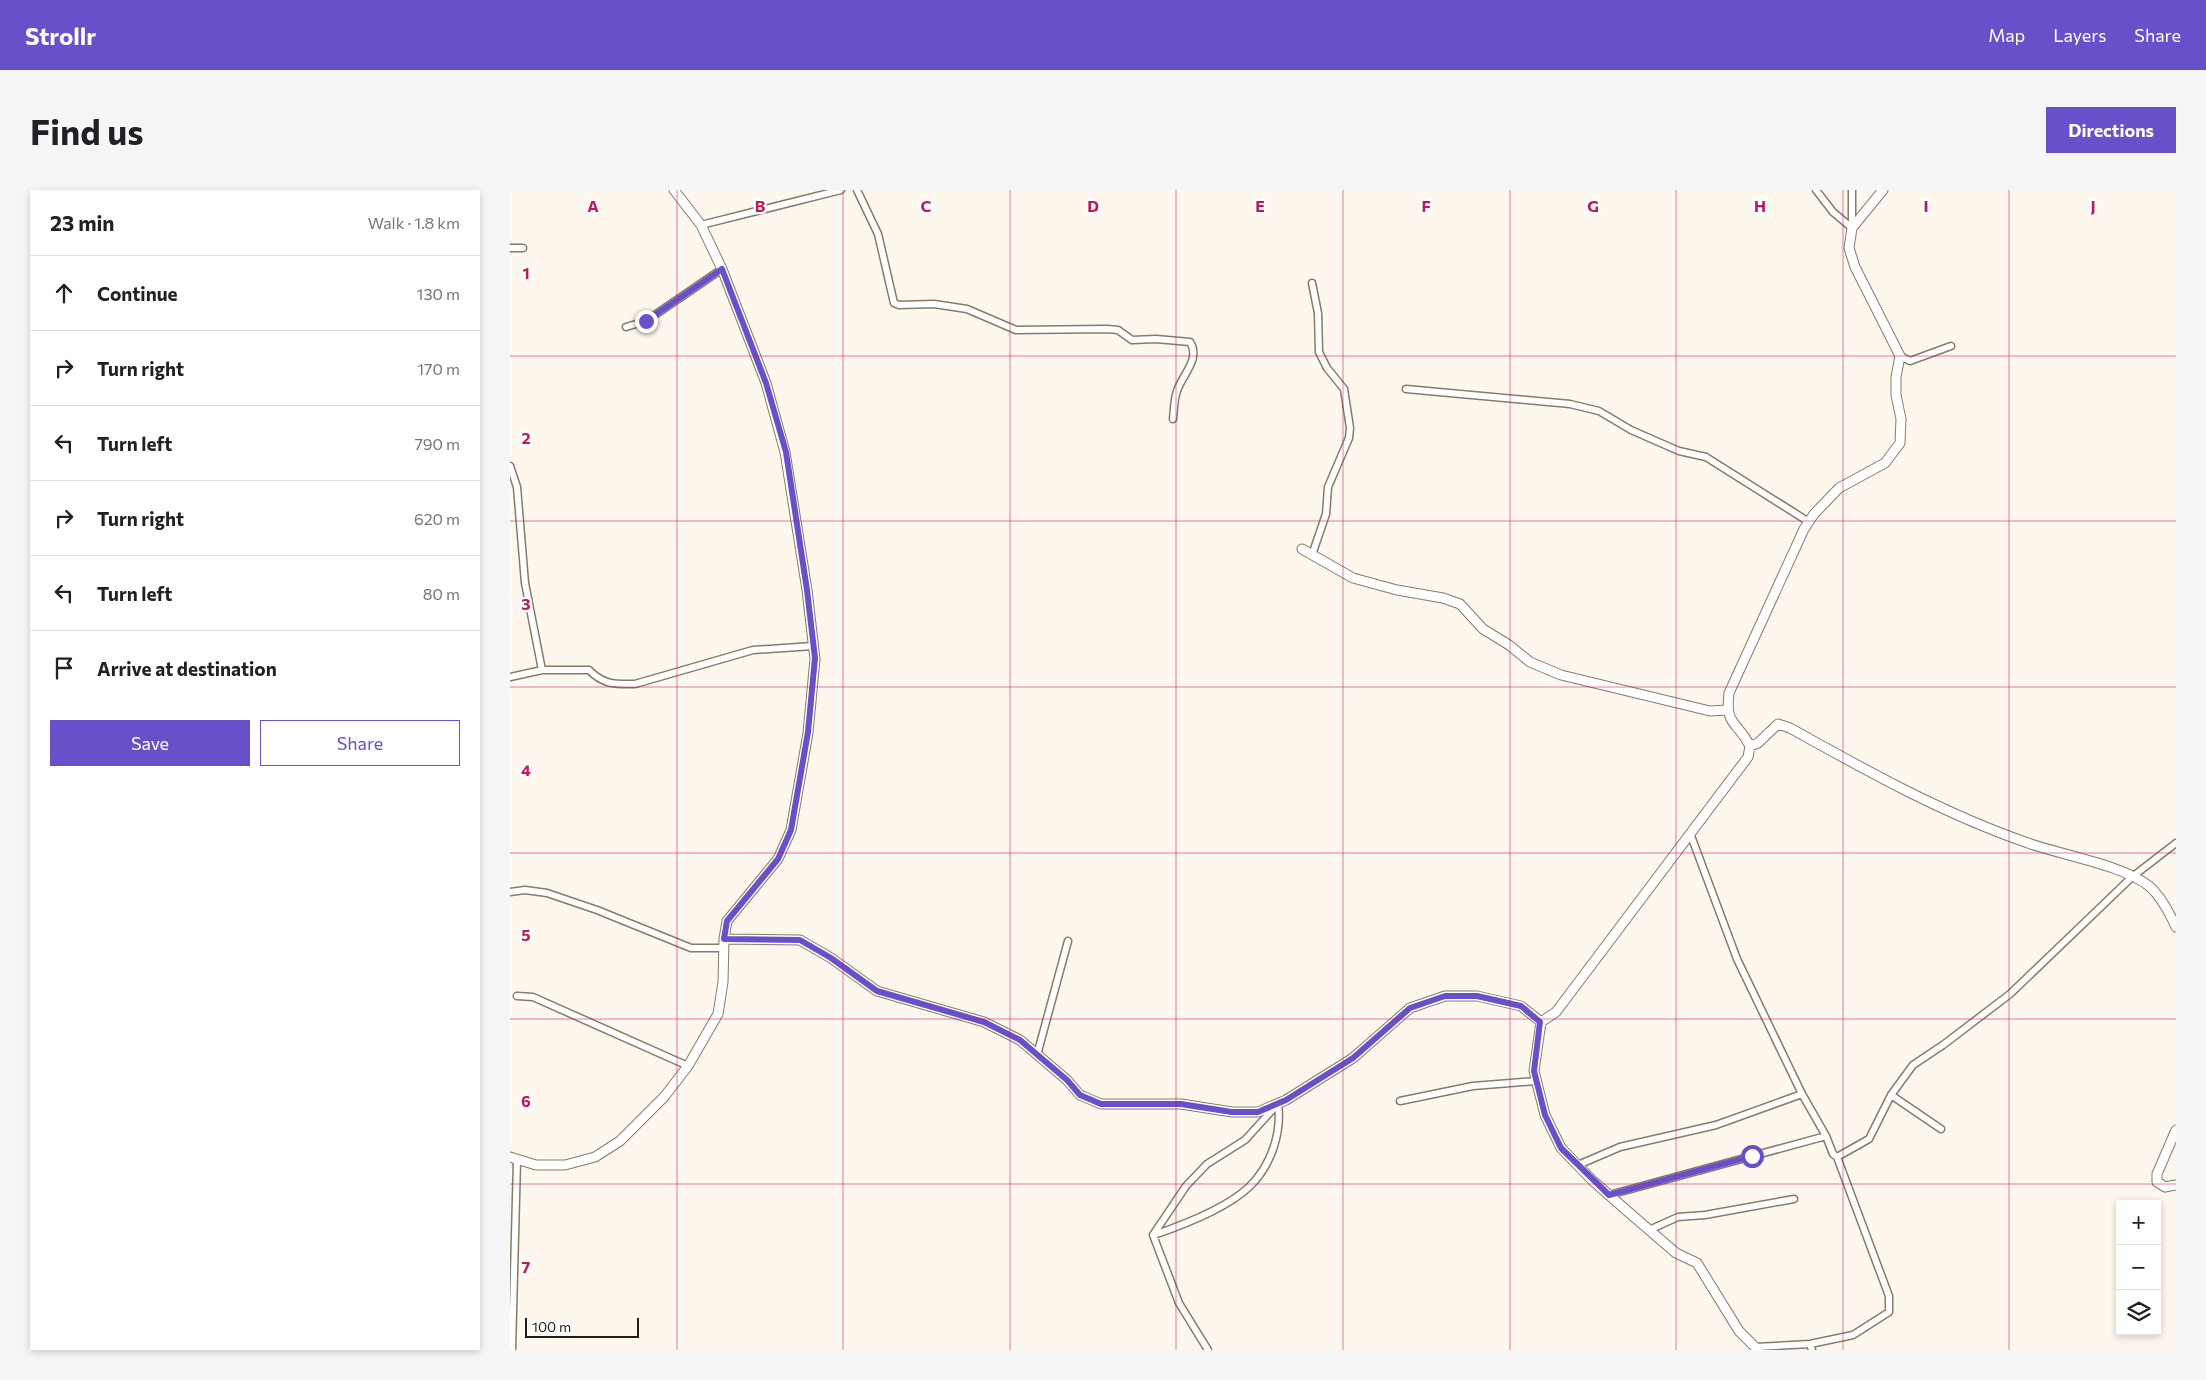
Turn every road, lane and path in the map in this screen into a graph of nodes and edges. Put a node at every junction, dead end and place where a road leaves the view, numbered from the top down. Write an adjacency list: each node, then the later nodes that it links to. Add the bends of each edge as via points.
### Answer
1 (674, 190): 7 (main road)
2 (841, 190): 7 (street)
3 (857, 190): 17 (street, via 878,234 894,303 967,309 1016,330 1107,329 1118,330 1132,340 1190,342 1194,353 1192,364 1176,392)
4 (1816, 190): 8 (street, via 1833,212)
5 (1852, 190): 8 (street)
6 (1883, 190): 8 (main road)
7 (701, 225): 11 (main road)
8 (1852, 228): 15 (main road, via 1849,248 1854,267)
9 (510, 248): 10 (street)
10 (523, 248)
11 (722, 269): 13 (street, via 646,321); 22 (main road, via 766,383 786,452)
12 (1312, 283): 21 (street, via 1318,313 1319,352 1344,389 1350,428 1349,438 1328,487 1326,514)
13 (626, 326)
14 (1951, 346): 15 (street, via 1910,361)
15 (1900, 356): 19 (main road, via 1896,395 1902,419 1900,443 1885,463 1838,488)
16 (1406, 389): 19 (street, via 1570,404 1599,411 1671,448 1706,457)
17 (1173, 419)
18 (510, 466): 23 (street, via 517,487 525,583)
19 (1809, 522): 25 (main road, via 1729,693)
20 (1302, 549): 21 (main road)
21 (1312, 554): 25 (main road, via 1353,578 1460,604 1483,629 1530,662 1561,675 1710,711)
22 (813, 646): 23 (street, via 753,650 635,684 600,680 590,670); 33 (main road, via 815,658 808,732 791,830 778,859 727,921)
23 (542, 670): 24 (street)
24 (510, 677)
25 (1727, 710): 26 (main road)
26 (1750, 746): 27 (main road, via 1748,757); 29 (main road, via 1778,724 1924,801 2028,843)
27 (1690, 833): 35 (main road, via 1556,1012); 39 (street, via 1737,959)
28 (2176, 844): 29 (street)
29 (2132, 877): 31 (main road, via 2150,886); 40 (street, via 2010,994 1913,1065)
30 (510, 892): 33 (street, via 547,893 691,948)
31 (2176, 927)
32 (1068, 941): 36 (street)
33 (723, 944): 36 (main road, via 800,940 877,991 984,1022 1020,1040); 37 (main road, via 723,982 718,1014)
34 (517, 996): 37 (street, via 533,997)
35 (1540, 1022): 38 (main road, via 1534,1071); 42 (main road, via 1521,1006 1477,996 1445,996 1410,1008 1353,1058)
36 (1037, 1055): 42 (main road, via 1080,1095 1101,1104 1181,1104 1232,1112 1258,1112)
37 (688, 1066): 47 (main road, via 664,1097 620,1141 595,1157 564,1165 536,1165)
38 (1536, 1082): 41 (street, via 1473,1086); 48 (main road, via 1545,1115 1561,1148)
39 (1802, 1094): 45 (street); 48 (street, via 1716,1125 1620,1147)
40 (1890, 1095): 43 (street); 46 (street, via 1869,1139)
41 (1400, 1102)
42 (1278, 1104): 53 (street, via 1245,1140 1207,1164 1196,1175); 53 (street, via 1280,1120 1276,1144 1249,1187 1185,1224)
43 (1941, 1128)
44 (2176, 1130): 49 (main road, via 2157,1174 2157,1182 2164,1187)
45 (1826, 1136): 46 (street, via 1832,1154); 50 (street)
46 (1837, 1157): 55 (street, via 1888,1296 1888,1312 1853,1335)
47 (513, 1158): 57 (street)
48 (1578, 1166): 50 (main road)
49 (2176, 1185)
50 (1609, 1195): 52 (main road)
51 (1794, 1199): 52 (street, via 1678,1217)
52 (1649, 1230): 56 (main road, via 1676,1253 1697,1263 1739,1331)
53 (1153, 1235): 58 (street, via 1178,1303)
54 (1786, 1345): 55 (street); 56 (street); 59 (street)
55 (1811, 1347)
56 (1756, 1348)
57 (512, 1350)
58 (1208, 1350)
59 (1780, 1350)

